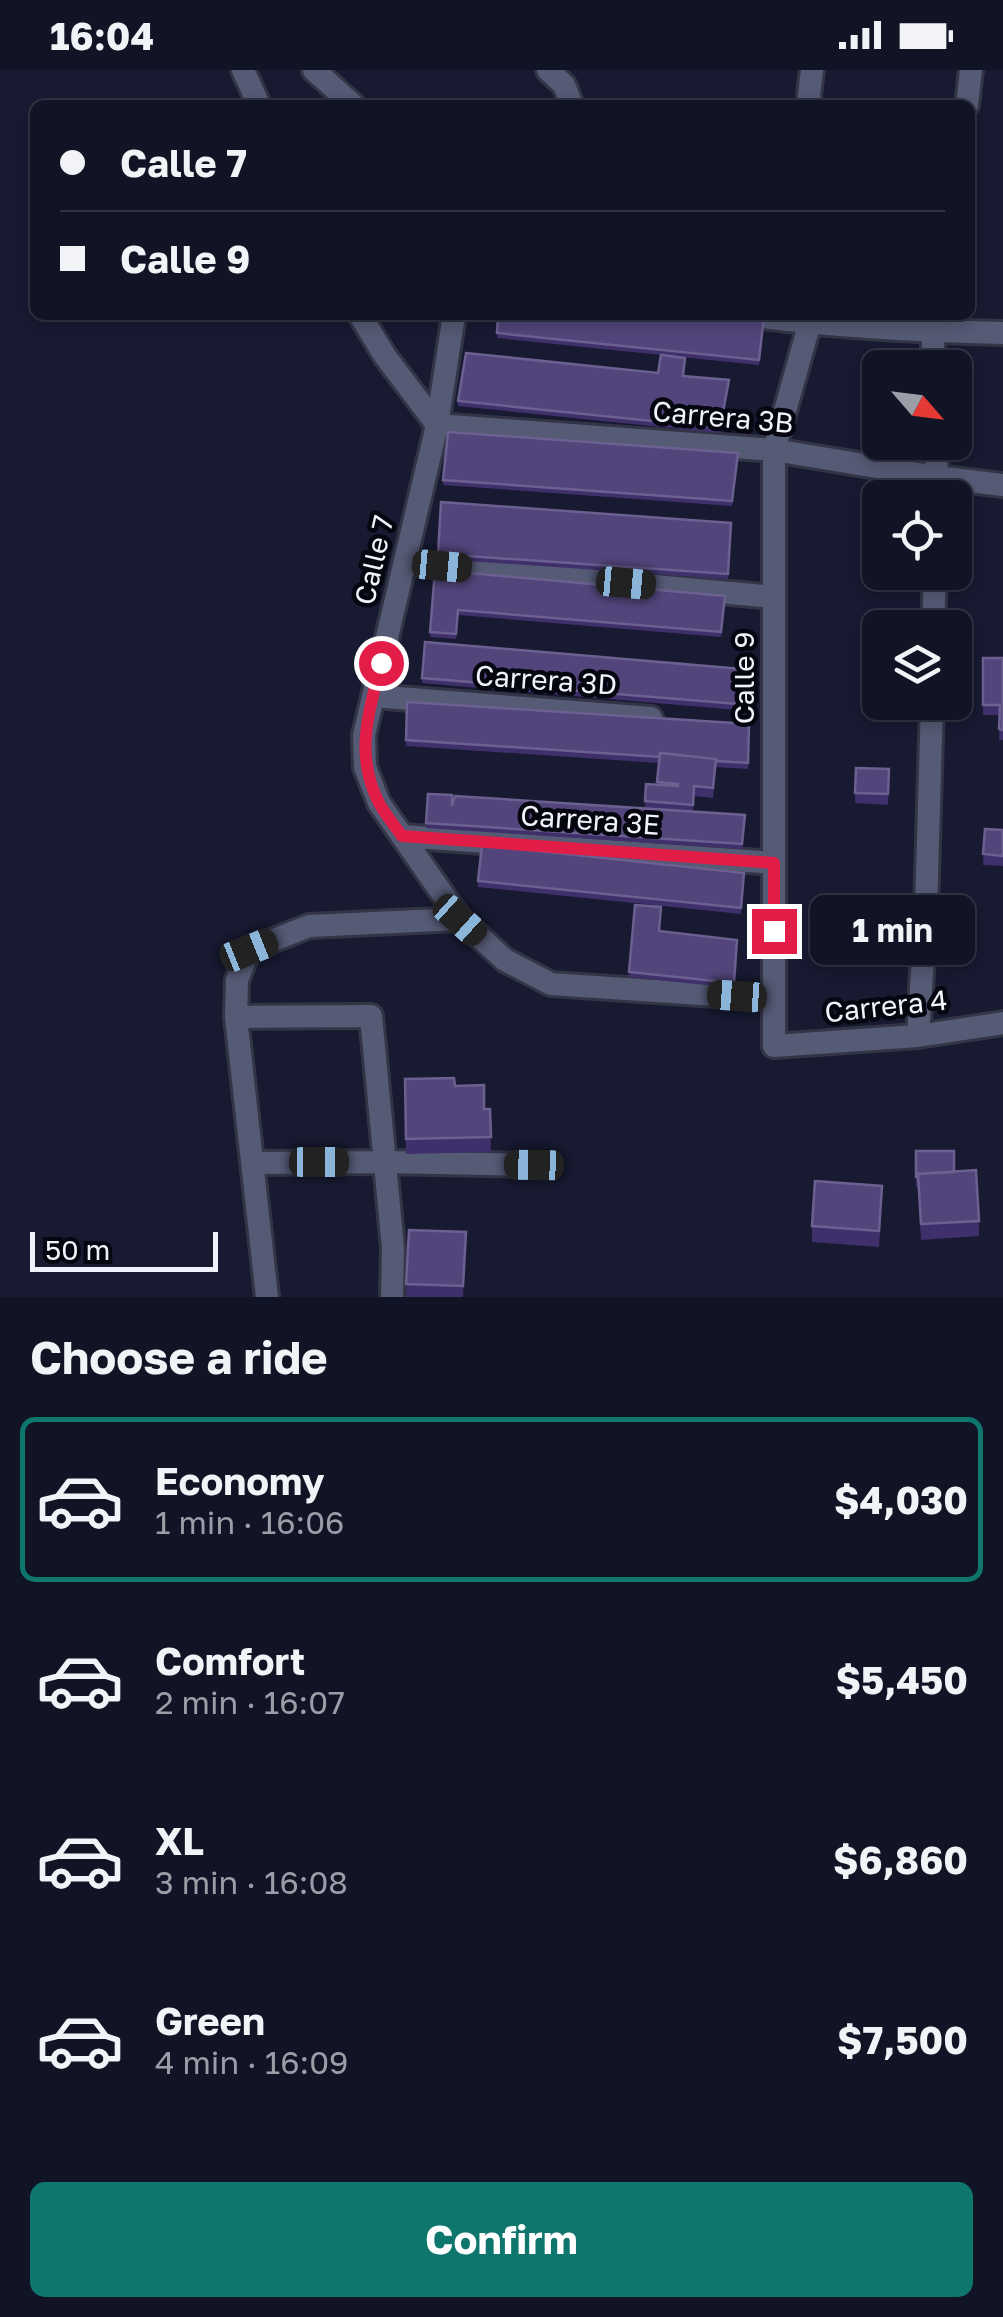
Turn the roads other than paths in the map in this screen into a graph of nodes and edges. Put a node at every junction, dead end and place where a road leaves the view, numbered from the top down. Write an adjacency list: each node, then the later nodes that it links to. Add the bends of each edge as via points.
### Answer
1 (242, 70): 6 (street)
2 (314, 70): 7 (street)
3 (548, 70): 8 (street)
4 (812, 70): 9 (street)
5 (972, 70): 10 (street)
6 (257, 100)
7 (347, 100)
8 (570, 100)
9 (810, 100)
10 (968, 100)
11 (363, 320): 18 (street)
12 (453, 320): 18 (street, Calle 7)
13 (810, 320): 19 (street, Calle 9)
14 (841, 320): 15 (street)
15 (934, 323): 16 (street); 17 (street)
16 (1003, 332)
17 (933, 350)
18 (436, 425): 19 (street, Carrera 3B); 23 (street, Calle 7)
19 (774, 450): 20 (street, Carrera 3B); 24 (street, Calle 9)
20 (906, 480)
21 (1003, 484): 22 (street, Carrera 3B)
22 (972, 485)
23 (404, 563): 24 (street); 25 (street, Calle 7)
24 (774, 597): 29 (street, Calle 9, via 765,727)
25 (373, 696): 26 (street, Carrera 3D); 28 (street, Calle 7, via 364,735 366,767 379,803)
26 (679, 720)
27 (931, 720): 34 (street)
28 (402, 836): 29 (street, Carrera 3E); 30 (street, Calle 7)
29 (774, 863): 31 (street, Calle 9)
30 (460, 920): 31 (street, Calle 7, via 506,960 551,984); 32 (street, via 309,926 249,950 237,980)
31 (774, 999): 35 (street, Calle 9)
32 (236, 1017): 36 (street, via 371,1016); 37 (street)
33 (1003, 1023): 34 (street, Carrera 4)
34 (918, 1036): 35 (street, Carrera 4)
35 (774, 1046)
36 (386, 1162): 37 (street); 38 (street); 40 (street)
37 (253, 1163): 39 (street)
38 (534, 1165)
39 (267, 1297)
40 (392, 1297)

